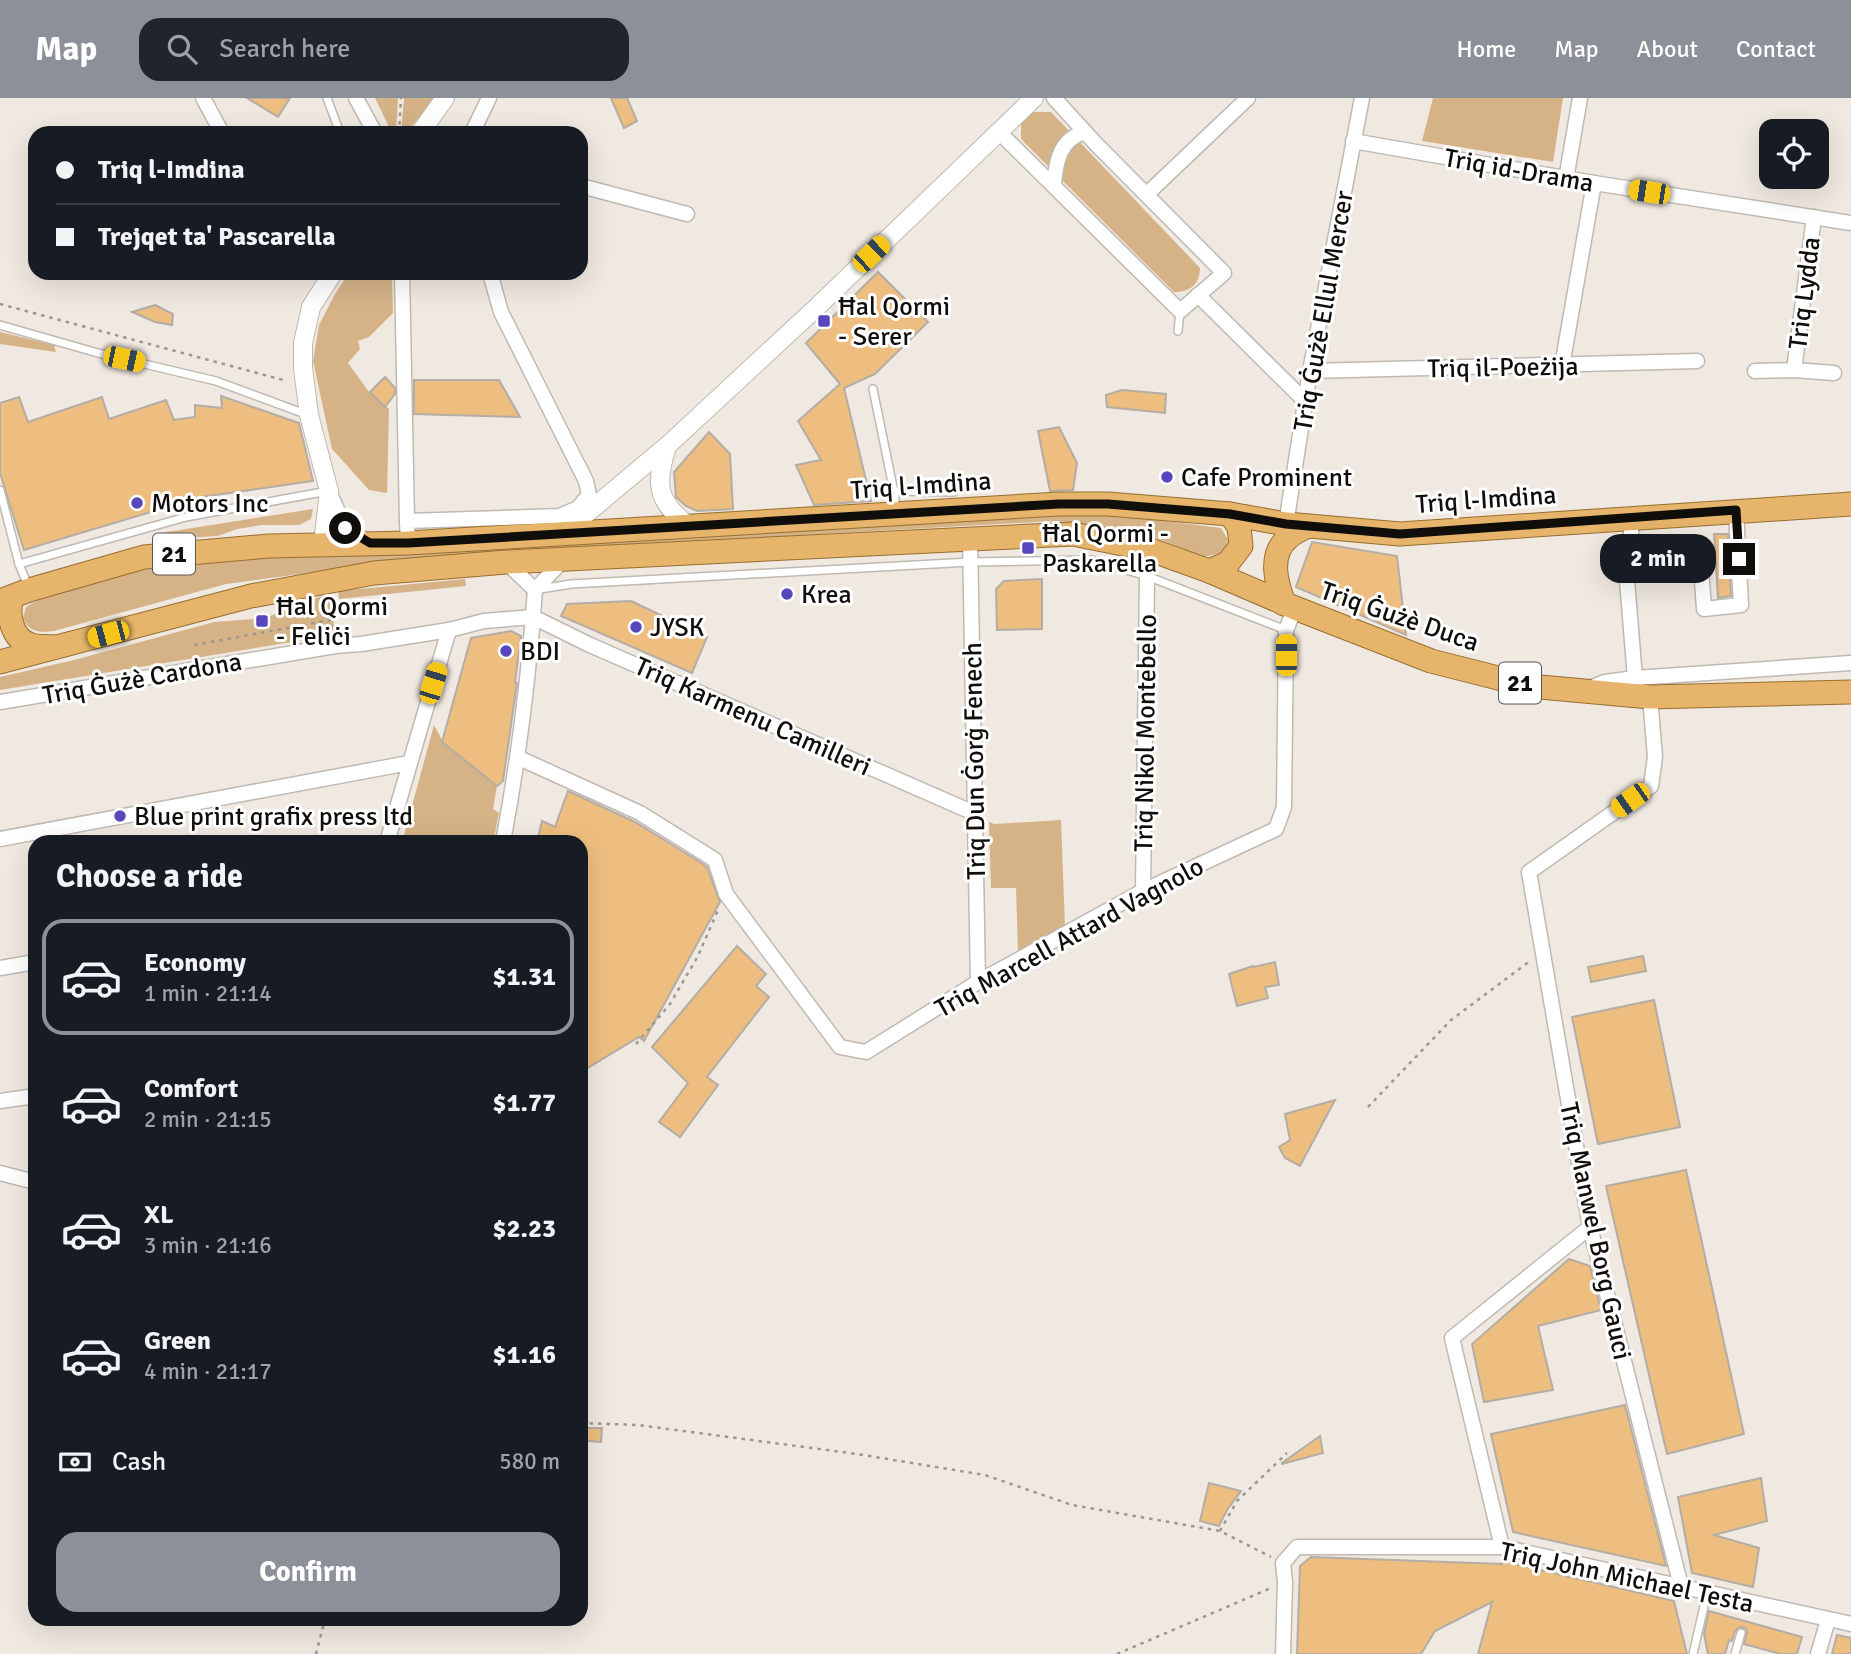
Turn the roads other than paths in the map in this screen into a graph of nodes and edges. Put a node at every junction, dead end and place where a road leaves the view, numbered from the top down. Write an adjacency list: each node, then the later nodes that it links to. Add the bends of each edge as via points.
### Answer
1 (203, 98): 11 (street)
2 (327, 98): 12 (lane)
3 (356, 98): 13 (street)
4 (445, 98): 14 (street)
5 (489, 98): 15 (street)
6 (1034, 98): 16 (street)
7 (1054, 98): 17 (street)
8 (1248, 98): 23 (street)
9 (1362, 98): 18 (street, Triq Ġużè Ellul Mercer)
10 (1580, 98): 19 (street)
11 (218, 126)
12 (338, 126)
13 (371, 126)
14 (425, 126)
15 (475, 126)
16 (998, 131): 21 (street); 43 (street)
17 (1085, 132): 21 (street, via 1074,135 1057,158); 23 (street)
18 (1353, 141): 19 (street, Triq id-Drama); 37 (street, Triq Ġużè Ellul Mercer)
19 (1566, 178): 20 (street, Triq id-Drama)
20 (1594, 183): 25 (street, Triq id-Drama); 35 (street)
21 (1054, 184): 31 (street)
22 (588, 188): 24 (street)
23 (1147, 194): 30 (street, via 1224,273)
24 (687, 214)
25 (1814, 217): 26 (street, Triq id-Drama); 36 (street, Triq Lydda)
26 (1851, 223)
27 (328, 280): 42 (street, via 311,307 303,343)
28 (402, 280): 55 (street)
29 (492, 280): 55 (street, via 501,313 589,495 578,508 560,516)
30 (1198, 295): 31 (street); 41 (street)
31 (1180, 311): 33 (lane)
32 (0, 325): 42 (lane, via 216,380)
33 (1178, 331)
34 (1696, 361): 35 (street, Triq il-Poeżija)
35 (1562, 366): 37 (street, Triq il-Poeżija)
36 (1794, 370): 38 (street, Triq Lydda); 39 (street, Triq Lydda)
37 (1310, 371): 41 (street, Triq Ġużè Ellul Mercer)
38 (1755, 371)
39 (1834, 373)
40 (873, 389): 46 (lane)
41 (1306, 402): 53 (street, Triq Ġużè Ellul Mercer)
42 (309, 415): 45 (street)
43 (667, 446): 54 (street, via 660,491); 56 (street)
44 (0, 489): 62 (lane)
45 (329, 491): 57 (street, via 345,528); 58 (street); 62 (lane, via 186,517)
46 (894, 491): 47 (lane); 51 (lane)
47 (954, 492)
48 (1851, 504): 49 (highway, Triq l-Imdina / 21)
49 (1736, 510): 52 (highway, Triq l-Imdina / 21); 63 (street, via 1741,605 1704,609)
50 (1230, 514): 51 (highway, Triq l-Imdina / 21, via 1059,504); 53 (highway, Triq l-Imdina / 21); 64 (highway, via 1239,527 1241,546 1228,563)
51 (895, 515): 54 (highway, Triq l-Imdina / 21)
52 (1631, 517): 53 (highway, Triq l-Imdina / 21, via 1400,534); 75 (street, via 1626,568)
53 (1297, 525): 68 (highway, via 1277,551 1275,564 1276,584)
54 (690, 527): 56 (highway, Triq l-Imdina / 21)
55 (407, 532): 56 (highway, Triq l-Imdina / 21); 57 (highway, Triq l-Imdina / 21)
56 (562, 534)
57 (370, 543): 58 (highway, Triq l-Imdina / 21)
58 (323, 544): 67 (highway, Triq l-Imdina / 21, via 144,557)
59 (970, 550): 60 (highway, 21); 64 (highway, 21, via 1073,534 1148,549); 65 (lane, via 1091,560); 66 (lane); 82 (street, Triq Dun Ġorġ Fenech)
60 (564, 559): 61 (highway, 21); 66 (street)
61 (506, 562): 66 (street); 72 (highway, 21, via 326,581 251,596)
62 (19, 564): 67 (lane)
63 (1701, 567)
64 (1209, 570): 68 (highway, Triq Ġużè Duca / 21)
65 (1147, 576): 71 (lane); 86 (street, Triq Nikol Montebello)
66 (535, 590): 69 (street)
67 (14, 596): 72 (highway, via 9,614 15,632 28,645)
68 (1289, 606): 71 (street); 76 (highway, Triq Ġużè Duca / 21, via 1431,661 1529,685)
69 (533, 617): 70 (street, Triq Ġużè Cardona, via 484,621); 80 (street); 82 (street, Triq Karmenu Camilleri)
70 (449, 630): 79 (street, Triq Ġużè Cardona); 81 (street)
71 (1286, 630): 86 (street, Triq Marcell Attard Vagnolo, via 1284,807 1276,829)
72 (60, 647): 73 (highway, 21)
73 (0, 662)
74 (1851, 663): 75 (street, Triq Ġużè Duca)
75 (1635, 678): 76 (street, Triq Ġużè Duca)
76 (1579, 691): 78 (highway, Triq Ġużè Duca / 21)
77 (1848, 691): 78 (highway, Triq Ġużè Duca / 21)
78 (1650, 697): 94 (street, Triq Manwel Borg Gauci, via 1655,757 1651,786 1529,872)
79 (0, 702)
80 (519, 758): 84 (street); 89 (street, Triq Marcell Attard Vagnolo, via 640,813 715,860 726,894 840,1047 866,1052)
81 (409, 763): 83 (street); 85 (street)
82 (974, 813): 89 (street, Triq Dun Ġorġ Fenech)
83 (389, 835)
84 (504, 835)
85 (0, 839)
86 (1143, 891): 89 (street, Triq Marcell Attard Vagnolo)
87 (28, 963): 88 (street)
88 (0, 968)
89 (978, 982)
90 (28, 1097): 91 (street)
91 (0, 1101)
92 (0, 1173): 93 (street)
93 (28, 1180)
94 (1590, 1227): 95 (street, via 1452,1338); 96 (street, Triq Manwel Borg Gauci)
95 (1502, 1548): 96 (street, Triq John Michael Testa); 101 (street, Triq John Michael Testa, via 1297,1547 1283,1563)
96 (1681, 1586): 97 (street, Triq John Michael Testa)
97 (1707, 1593): 98 (street, Triq John Michael Testa); 102 (lane)
98 (1828, 1620): 99 (street, Triq John Michael Testa); 104 (street)
99 (1851, 1625)
100 (1741, 1633): 103 (lane)
101 (1283, 1654)
102 (1693, 1654)
103 (1735, 1654)
104 (1818, 1654)

